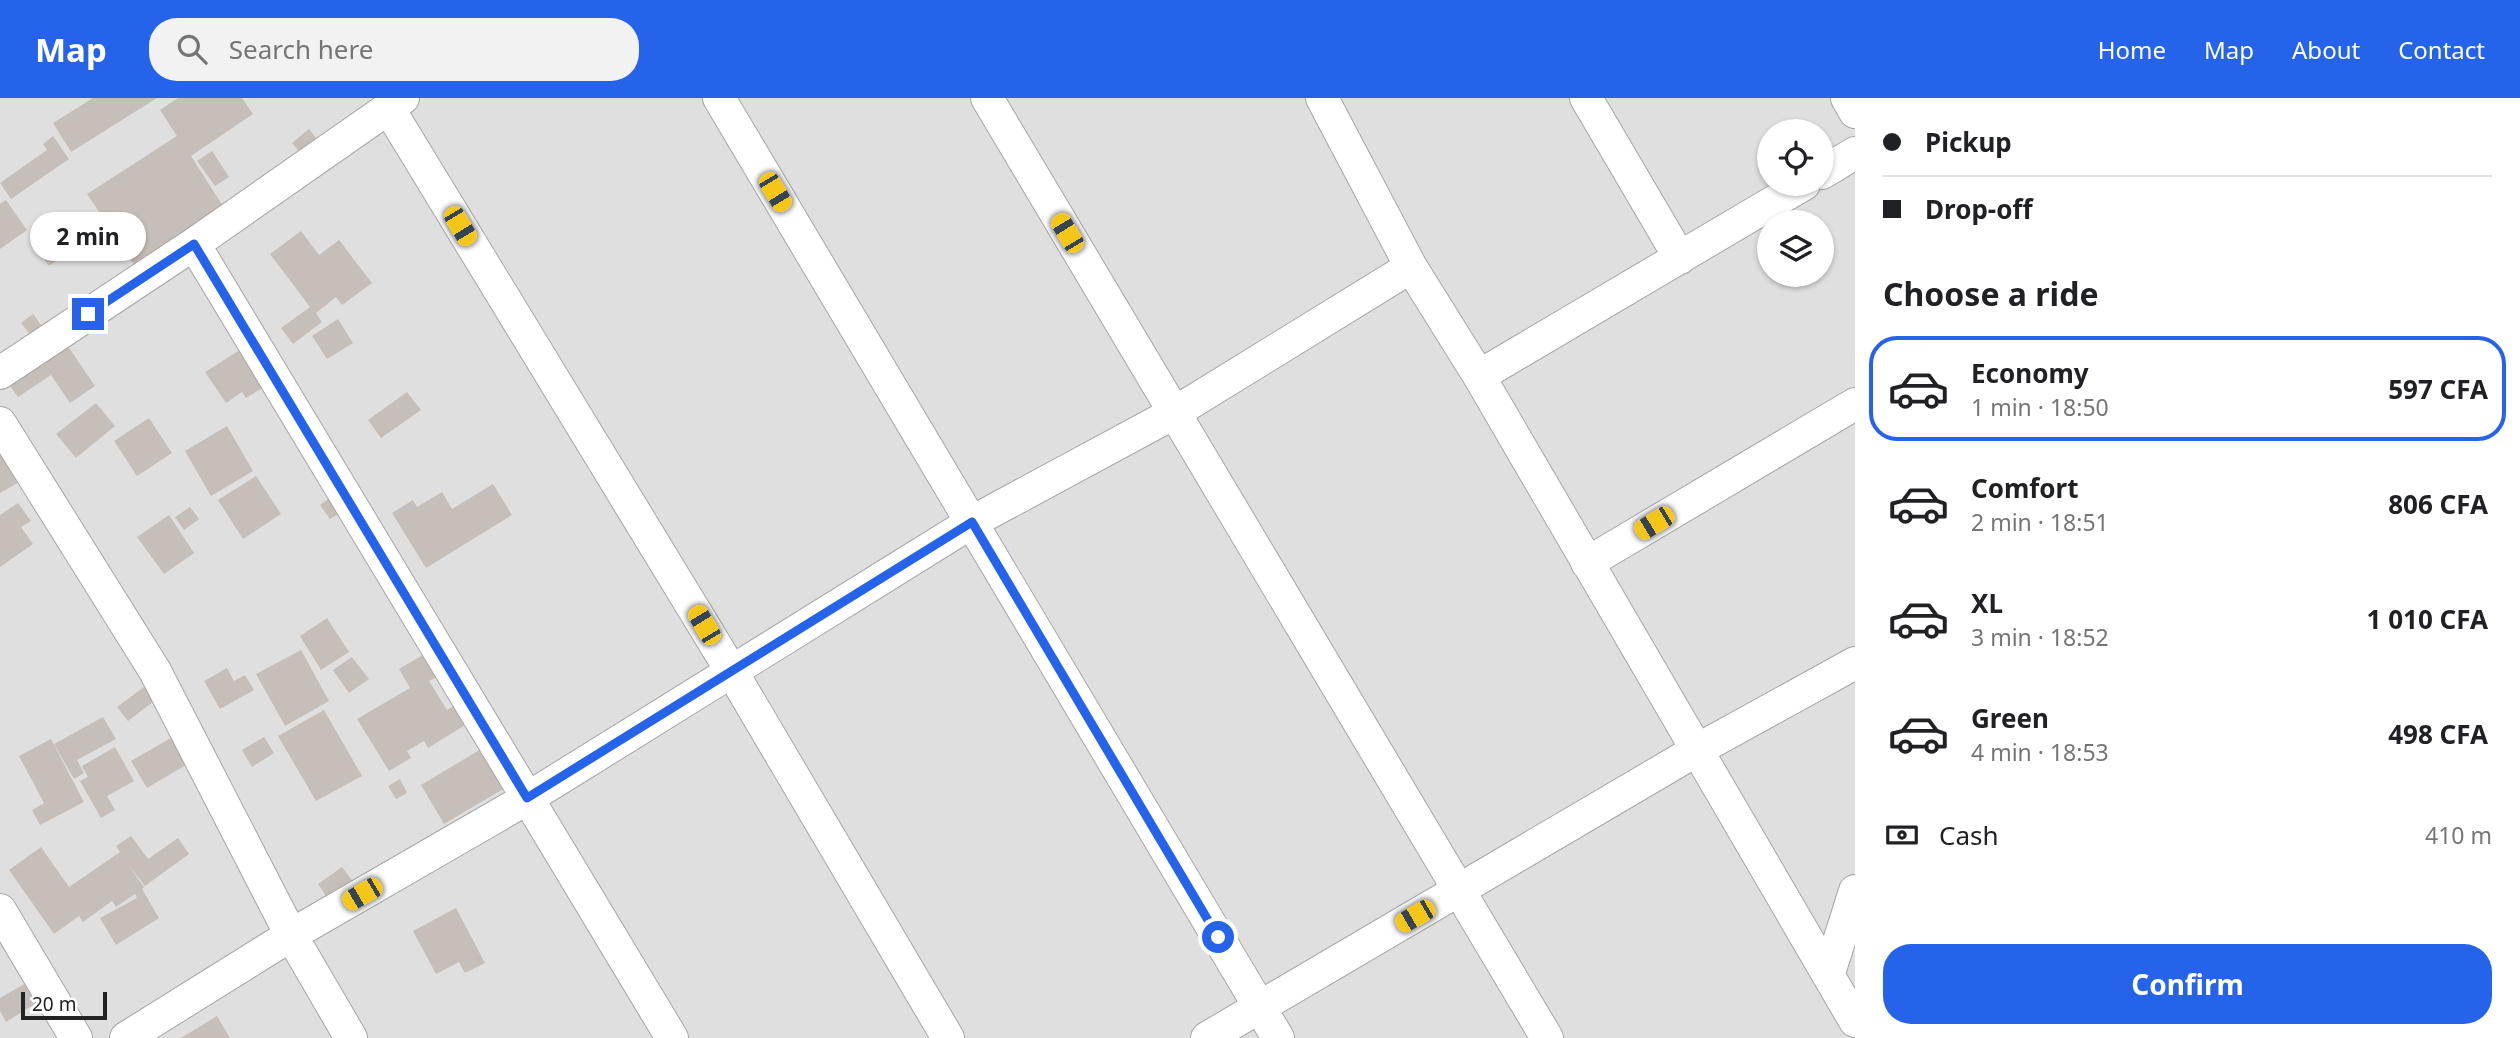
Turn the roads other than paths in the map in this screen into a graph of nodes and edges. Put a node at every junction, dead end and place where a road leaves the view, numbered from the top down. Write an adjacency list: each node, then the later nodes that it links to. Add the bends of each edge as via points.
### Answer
1 (719, 98): 19 (street)
2 (987, 98): 17 (street)
3 (1322, 98): 13 (street)
4 (1586, 98): 12 (street)
5 (1847, 98): 7 (street)
6 (396, 103): 11 (street); 22 (street)
7 (1855, 112)
8 (1855, 153): 9 (street)
9 (1834, 166)
10 (1784, 196): 12 (street)
11 (194, 244): 14 (street); 24 (street)
12 (1680, 258): 15 (street)
13 (1411, 267): 15 (street); 17 (street)
14 (1, 370)
15 (1479, 376): 20 (street)
16 (1855, 404): 20 (street)
17 (1174, 413): 19 (street); 25 (street)
18 (0, 423): 28 (street, via 155,671)
19 (972, 522): 22 (street); 30 (street)
20 (1587, 563): 23 (street)
21 (1855, 663): 23 (street)
22 (732, 672): 24 (street); 36 (street)
23 (1697, 750): 25 (street); 29 (street)
24 (527, 798): 28 (street); 35 (street)
25 (1459, 891): 30 (street); 39 (street)
26 (1855, 891): 29 (street)
27 (0, 910): 32 (street)
28 (291, 936): 33 (street); 34 (street)
29 (1829, 973): 31 (street)
30 (1259, 1006): 37 (street); 38 (street)
31 (1855, 1021)
32 (76, 1038)
33 (126, 1038)
34 (351, 1038)
35 (672, 1038)
36 (948, 1038)
37 (1207, 1038)
38 (1278, 1038)
39 (1547, 1038)

